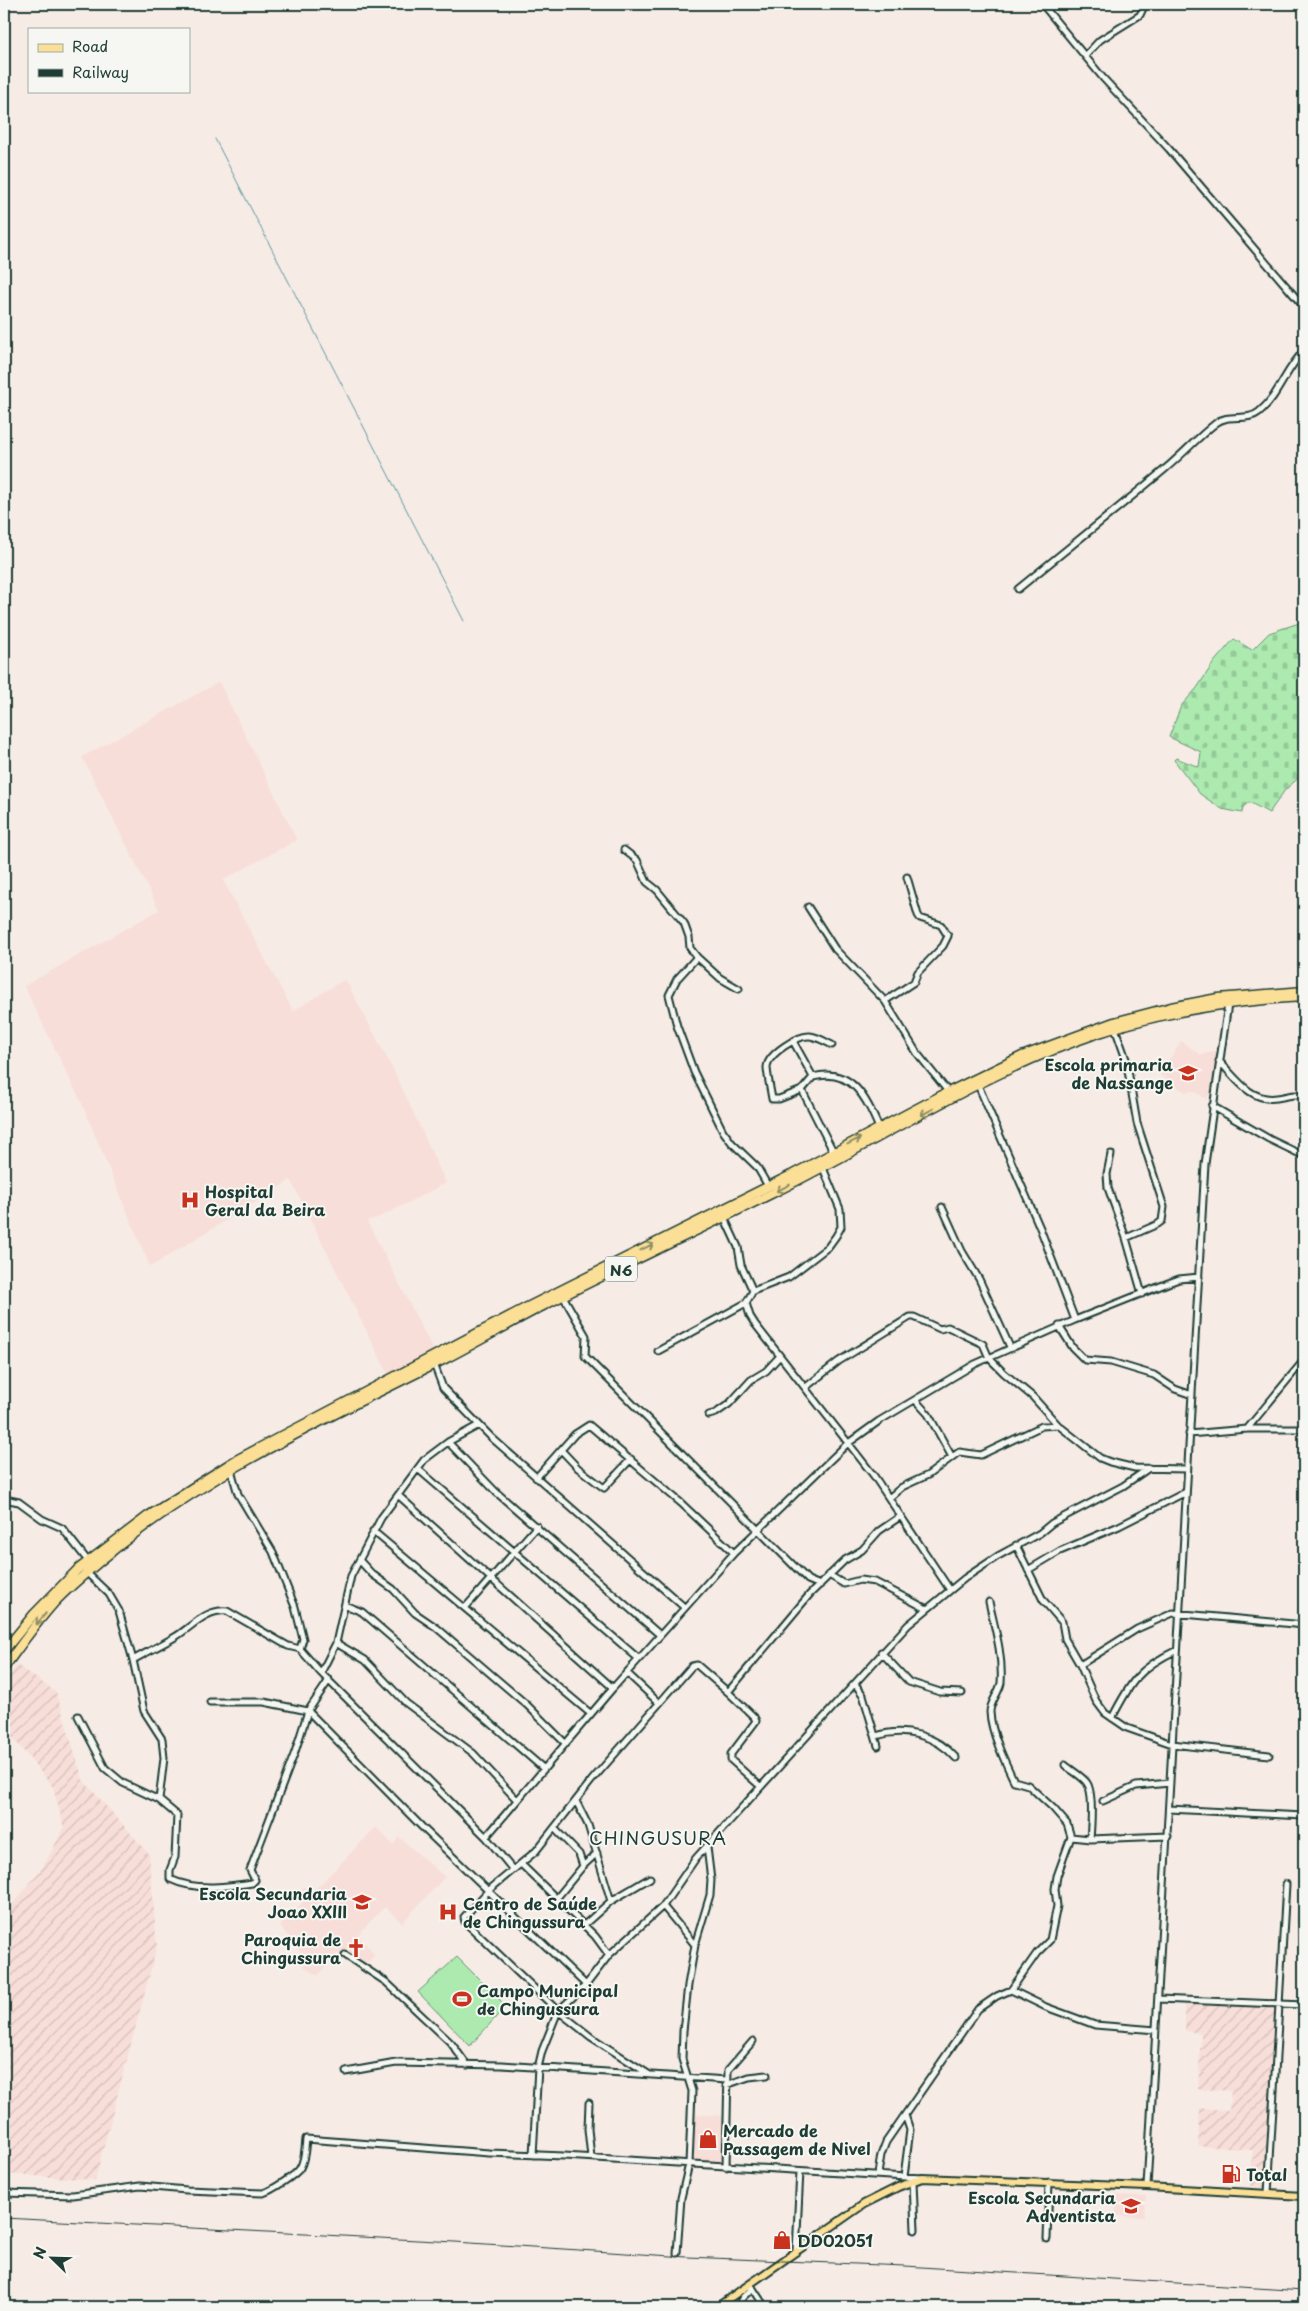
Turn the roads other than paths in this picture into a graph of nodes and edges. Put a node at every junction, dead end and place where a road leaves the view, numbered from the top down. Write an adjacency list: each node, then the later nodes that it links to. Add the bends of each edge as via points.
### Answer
1 (1042, 4): 3 (street)
2 (1145, 4): 3 (street, via 1140,15 1100,40)
3 (1086, 55): 4 (street)
4 (1304, 307)
5 (1304, 351): 6 (street, via 1258,413 1217,422 1182,455)
6 (1018, 589)
7 (624, 850): 10 (street, via 637,860 647,882 658,890 684,923 690,948)
8 (907, 877): 14 (street, via 920,918 941,925 948,936 943,946 918,972 914,982)
9 (808, 907): 14 (street, via 845,961)
10 (697, 957): 11 (street, via 720,978); 31 (street, via 688,964 669,995 677,1026 694,1072 724,1131 757,1167)
11 (739, 989)
12 (1304, 991): 23 (highway, N6, via 1218,998 1114,1022 1022,1056)
13 (1304, 997): 15 (highway, N6)
14 (885, 1001): 23 (street, via 916,1053)
15 (1228, 1004): 16 (highway, N6); 19 (street)
16 (1115, 1028): 21 (highway, N6, via 1021,1063); 34 (street, via 1126,1059 1137,1123 1164,1207 1163,1218 1158,1224)
17 (793, 1041): 18 (street, via 811,1036); 20 (street); 22 (street, via 767,1066 771,1097 773,1100)
18 (832, 1045)
19 (1219, 1061): 24 (street, via 1246,1091 1257,1097); 25 (street)
20 (813, 1077): 22 (street); 26 (street, via 827,1074 839,1077 859,1089)
21 (978, 1085): 23 (highway, N6); 40 (street, via 1040,1228)
22 (802, 1090): 27 (street)
23 (951, 1095): 26 (highway, N6); 30 (highway, N6, one-way to 30)
24 (1304, 1096)
25 (1212, 1106): 29 (street); 35 (street, via 1205,1164)
26 (879, 1128): 27 (highway, N6, one-way to 26)
27 (833, 1151): 31 (highway, N6)
28 (1111, 1154): 34 (street, via 1108,1188)
29 (1304, 1156)
30 (823, 1168): 33 (highway, N6, one-way to 33); 36 (street, via 840,1209 841,1228 820,1253 789,1277)
31 (768, 1186): 79 (highway, N6, one-way to 31, via 148,1516 234,1461 527,1307)
32 (942, 1207): 42 (street)
33 (724, 1217): 36 (street); 38 (highway, N6)
34 (1126, 1238): 37 (street)
35 (1199, 1277): 37 (street, via 1179,1279); 49 (street)
36 (753, 1291): 39 (street)
37 (1142, 1294): 40 (street)
38 (563, 1296): 47 (highway, N6); 73 (street, via 586,1336 585,1356)
39 (746, 1303): 43 (street); 44 (street, via 750,1316)
40 (1075, 1320): 41 (street)
41 (1059, 1326): 42 (street); 49 (street, via 1085,1360 1111,1362 1154,1375 1175,1390)
42 (1010, 1347): 45 (street)
43 (658, 1351)
44 (779, 1358): 48 (street); 51 (street, via 751,1380 729,1404)
45 (989, 1358): 48 (street, via 984,1344 975,1339 948,1327 940,1329 910,1317 839,1361); 50 (street, via 964,1369); 52 (street)
46 (1304, 1360): 54 (street)
47 (434, 1364): 53 (street, via 443,1388); 65 (highway, N6)
48 (806, 1388): 58 (street)
49 (1192, 1395): 56 (street)
50 (916, 1401): 58 (street, via 879,1421); 60 (street, via 928,1414)
51 (709, 1415)
52 (1058, 1424): 60 (street, via 1042,1426 981,1455 963,1452); 62 (street, via 1100,1458)
53 (479, 1425): 57 (street); 66 (street)
54 (1247, 1429): 55 (street); 56 (street)
55 (1304, 1429)
56 (1189, 1434): 64 (street)
57 (448, 1442): 63 (street, via 424,1460); 72 (street, via 496,1492)
58 (847, 1444): 69 (street); 73 (street)
59 (561, 1450): 61 (street, via 575,1434 589,1425); 61 (street, via 604,1488); 66 (street)
60 (952, 1457): 69 (street)
61 (630, 1459): 77 (street)
62 (1148, 1468): 64 (street); 75 (street, via 1123,1486)
63 (418, 1469): 68 (street); 76 (street)
64 (1187, 1469): 67 (street)
65 (231, 1470): 81 (highway, N6, via 152,1521); 97 (street, via 238,1494 273,1552 295,1607 303,1639)
66 (536, 1478): 90 (street)
67 (1186, 1492): 80 (street); 93 (street)
68 (399, 1496): 74 (street); 83 (street)
69 (889, 1498): 71 (street)
70 (4, 1499): 79 (street, via 19,1502 42,1519 62,1528)
71 (901, 1516): 82 (street); 86 (street)
72 (536, 1526): 76 (street); 95 (street)
73 (758, 1529): 77 (street); 84 (street)
74 (373, 1531): 78 (street); 91 (street)
75 (1016, 1545): 80 (street); 86 (street)
76 (514, 1551): 83 (street); 102 (street)
77 (734, 1553): 90 (street)
78 (360, 1560): 89 (street, via 349,1582); 120 (street, via 415,1613 527,1705)
79 (88, 1561): 99 (highway, N6, via 40,1608)
80 (1028, 1570): 104 (street, via 1043,1600 1062,1622 1065,1639)
81 (87, 1573): 101 (highway, N6, one-way to 101, via 57,1600); 103 (street, via 109,1594 118,1611)
82 (829, 1575): 85 (street); 92 (street, via 844,1584 860,1580 875,1582)
83 (490, 1578): 91 (street); 110 (street)
84 (808, 1580): 85 (street); 87 (street)
85 (820, 1585): 87 (street)
86 (950, 1590): 92 (street)
87 (810, 1594): 111 (street)
88 (989, 1602): 138 (street, via 1001,1661 999,1690 990,1711 1004,1759 1014,1781 1028,1786 1053,1808 1067,1824)
89 (346, 1605): 96 (street); 126 (street, via 362,1612)
90 (684, 1607): 95 (street)
91 (465, 1608): 116 (street)
92 (927, 1609): 100 (street)
93 (1179, 1614): 94 (street); 98 (street); 104 (street, via 1168,1614 1137,1629)
94 (1304, 1625)
95 (660, 1635): 102 (street)
96 (336, 1643): 106 (street); 130 (street, via 365,1660 406,1703 473,1753)
97 (300, 1648): 103 (street, via 288,1646 224,1611 208,1614 177,1636); 106 (street)
98 (1177, 1650): 118 (street, via 1132,1681); 121 (street)
99 (4, 1651)
100 (881, 1652): 109 (street); 112 (street, via 909,1682 940,1692)
101 (6, 1659): 105 (highway, N6)
102 (639, 1659): 107 (street)
103 (133, 1660): 129 (street, via 144,1711 164,1746)
104 (1080, 1665): 118 (street, via 1096,1701)
105 (4, 1668)
106 (321, 1673): 108 (street)
107 (627, 1673): 110 (street); 114 (street)
108 (328, 1680): 115 (street); 137 (street)
109 (855, 1684): 119 (street, via 863,1695); 128 (street)
110 (613, 1688): 116 (street)
111 (728, 1692): 114 (street, via 695,1665); 128 (street, via 756,1721 731,1754 731,1760)
112 (962, 1694)
113 (210, 1702): 115 (street, via 264,1702)
114 (659, 1703): 131 (street)
115 (308, 1711): 129 (street, via 250,1870 255,1880 252,1883 205,1887 179,1884 170,1879 178,1821 174,1812); 148 (street)
116 (592, 1714): 120 (street)
117 (78, 1716): 129 (street, via 104,1768 123,1783)
118 (1112, 1718): 121 (street, via 1145,1736)
119 (876, 1736): 122 (street); 124 (street, via 891,1732 913,1733 945,1746)
120 (566, 1744): 126 (street)
121 (1172, 1744): 123 (street); 127 (street)
122 (878, 1746)
123 (1269, 1755)
124 (956, 1758)
125 (1065, 1765): 139 (street, via 1089,1788)
126 (544, 1768): 130 (street)
127 (1170, 1783): 132 (street, via 1136,1786); 133 (street)
128 (760, 1786): 140 (street)
129 (160, 1800)
130 (517, 1800): 137 (street)
131 (576, 1801): 135 (street); 141 (street, via 588,1825)
132 (1103, 1801)
133 (1169, 1809): 134 (street); 136 (street)
134 (1304, 1816)
135 (554, 1828): 142 (street); 143 (street, via 579,1854)
136 (1168, 1836): 139 (street); 159 (street)
137 (486, 1837): 144 (street)
138 (1071, 1837): 139 (street); 158 (street, via 1055,1882 1057,1906 1050,1940)
139 (1090, 1839)
140 (707, 1846): 151 (street, via 691,1864); 154 (street, via 710,1895)
141 (596, 1853): 143 (street); 150 (street)
142 (521, 1864): 144 (street); 149 (street)
143 (582, 1866): 149 (street)
144 (513, 1870): 148 (street)
145 (650, 1878): 150 (street)
146 (1286, 1884): 160 (street)
147 (1304, 1884): 152 (street)
148 (489, 1890): 157 (street); 162 (street, via 464,1917 465,1922)
149 (556, 1899): 153 (street)
150 (611, 1901): 153 (street)
151 (664, 1906): 154 (street); 156 (street)
152 (1302, 1920)
153 (584, 1925): 156 (street)
154 (695, 1945): 170 (street, via 682,2049)
155 (345, 1955): 165 (street, via 386,1982 451,2043)
156 (609, 1955): 157 (street)
157 (586, 1985): 162 (street)
158 (1011, 1990): 163 (street, via 1095,2025); 173 (street, via 978,2009)
159 (1158, 1998): 160 (street); 163 (street)
160 (1278, 2004): 161 (street); 186 (street)
161 (1304, 2005)
162 (558, 2012): 166 (street); 168 (street)
163 (1156, 2030): 184 (street)
164 (753, 2041): 171 (street, via 729,2067)
165 (467, 2065): 166 (street); 167 (street, via 396,2063)
166 (538, 2068): 168 (street); 174 (street)
167 (346, 2072)
168 (650, 2075): 170 (street)
169 (767, 2075): 171 (street)
170 (689, 2077): 171 (street); 176 (street, via 692,2090)
171 (726, 2082): 177 (street)
172 (589, 2104): 175 (street)
173 (905, 2115): 179 (street, via 886,2142); 180 (street, via 910,2130)
174 (533, 2155): 175 (street); 185 (street, via 306,2140 300,2168 273,2190 264,2193 140,2186 73,2195)
175 (591, 2157): 176 (street)
176 (688, 2164): 177 (street); 191 (street, via 681,2198)
177 (726, 2167): 178 (street)
178 (800, 2171): 179 (street); 190 (street)
179 (878, 2174): 180 (street)
180 (904, 2176): 181 (street)
181 (922, 2178): 182 (main road); 183 (main road)
182 (912, 2182): 188 (street); 190 (main road, via 864,2204)
183 (1049, 2182): 184 (main road); 189 (street)
184 (1147, 2187): 186 (main road)
185 (4, 2193)
186 (1268, 2194): 187 (main road)
187 (1304, 2196)
188 (914, 2230)
189 (1048, 2239)
190 (796, 2252): 192 (main road)
191 (677, 2253)
192 (751, 2287): 193 (main road); 194 (street); 195 (street)
193 (717, 2307)
194 (737, 2307)
195 (765, 2307)

